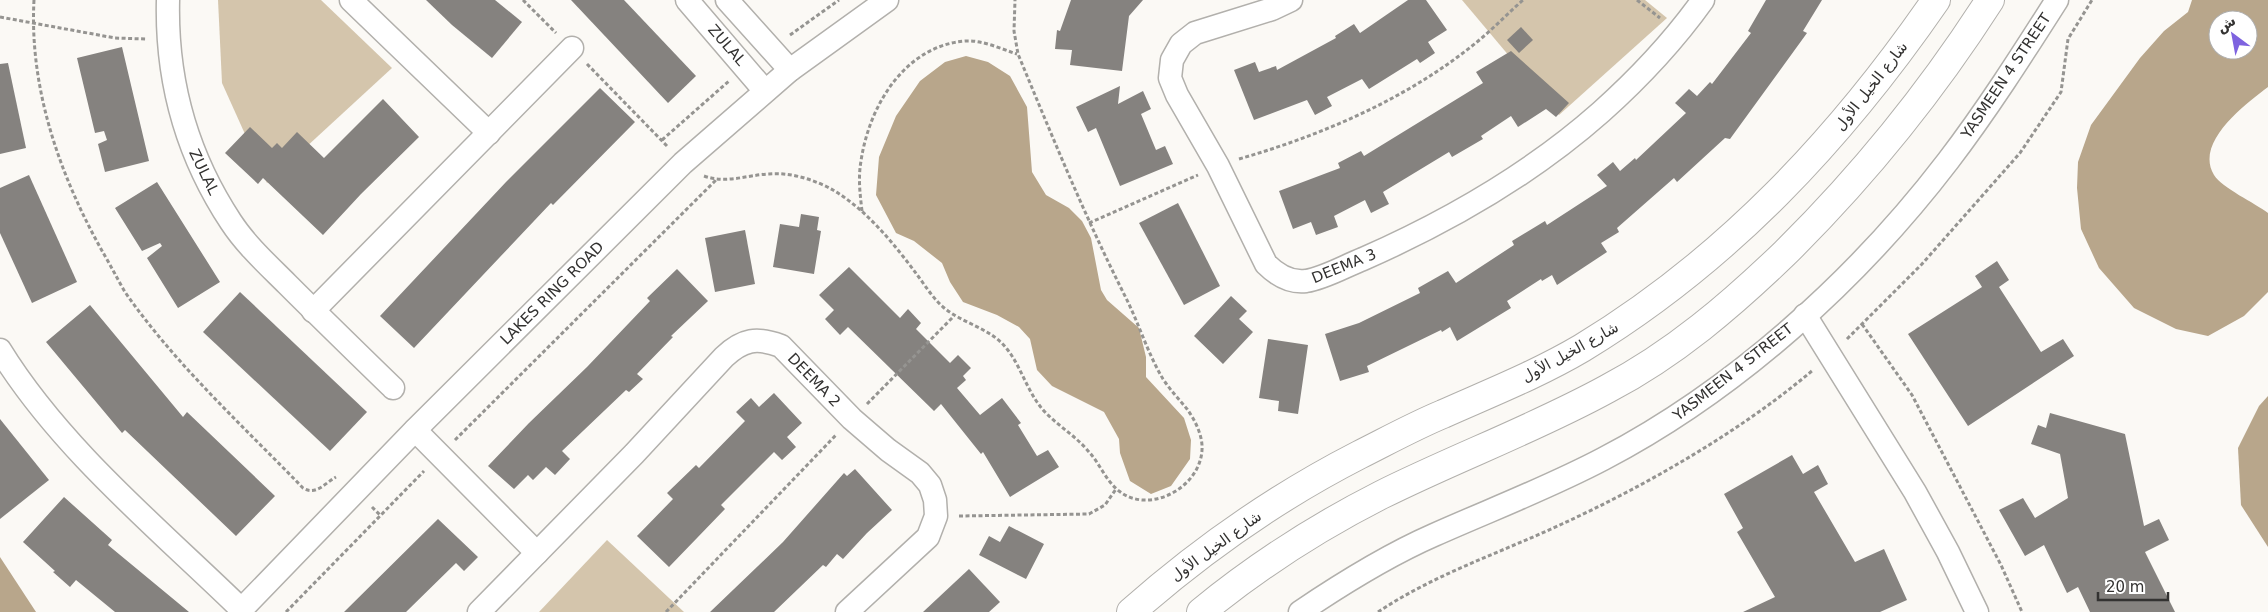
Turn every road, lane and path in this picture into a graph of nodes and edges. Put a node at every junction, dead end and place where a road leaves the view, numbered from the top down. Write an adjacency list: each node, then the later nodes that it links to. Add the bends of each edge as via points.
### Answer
1 (34, 0): 17 (path)
2 (168, 0): 19 (street, ZULAL)
3 (351, 0): 24 (street)
4 (523, 0): 20 (path)
5 (688, 0): 23 (street, ZULAL)
6 (727, 0): 22 (street, ZULAL)
7 (887, 0): 22 (street, LAKES RING ROAD)
8 (1015, 0): 21 (path, via 1014,31)
9 (1291, 0): 26 (street, DEEMA 3, via 1195,33 1181,44 1172,60 1170,78 1177,95)
10 (1523, 0): 26 (path, via 1472,46 1414,86 1286,146)
11 (1636, 0): 18 (path)
12 (1702, 0): 18 (street, DEEMA 3)
13 (1936, 0): 49 (main road, شارع الخيل الأول, via 1871,89 1824,145 1686,277 1580,349 1357,456 1272,504 1196,557)
14 (1990, 0): 50 (main road, via 1941,73 1859,176 1814,224 1718,315 1665,355 1608,389 1380,496 1297,542)
15 (2057, 0): 31 (street, YASMEEN 4 STREET, via 1947,162 1879,243)
16 (0, 17): 17 (path)
17 (33, 22): 19 (path, via 115,38); 40 (path, via 38,74 50,130 65,175 90,230 125,291 190,371 303,488 309,492 317,490 336,476)
18 (1678, 33): 26 (street, DEEMA 3, via 1641,75 1599,113 1520,173 1417,233 1313,279 1291,280 1277,275 1266,264)
19 (167, 37): 30 (street, ZULAL, via 173,86 186,134 206,181 232,224)
20 (572, 48): 24 (street); 25 (path)
21 (1018, 54): 28 (path, via 968,41 942,44 920,55 902,72 874,114 866,138 860,162); 29 (path)
22 (790, 70): 23 (street, LAKES RING ROAD)
23 (765, 91): 25 (street, LAKES RING ROAD)
24 (489, 133): 30 (street)
25 (683, 163): 27 (path, via 698,174); 37 (street, LAKES RING ROAD)
26 (1218, 166): 29 (path)
27 (716, 180): 28 (path, via 772,173 792,176 830,188); 38 (path)
28 (862, 212): 32 (path, via 901,254 940,305)
29 (1089, 223): 39 (path, via 1156,367 1194,421 1202,450 1192,476 1164,498 1144,502)
30 (313, 311): 35 (street, ZULAL)
31 (1805, 315): 51 (street, YASMEEN 4 STREET, via 1745,366 1683,412 1602,459 1432,536 1357,574); 52 (street, via 1914,492)
32 (954, 316): 36 (path); 39 (path, via 995,337 1006,348 1031,394 1087,449)
33 (1862, 324): 53 (path, via 1912,395 2001,565)
34 (0, 350): 44 (street, via 50,419 92,465)
35 (393, 388)
36 (852, 418): 42 (street, DEEMA 2, via 920,473 930,485); 43 (street, DEEMA 2, via 781,346 766,340 735,346); 47 (path)
37 (415, 430): 38 (street); 40 (street, LAKES RING ROAD)
38 (439, 455): 41 (path); 43 (street)
39 (1116, 489): 42 (path, via 1105,505 1089,514)
40 (356, 491): 41 (path); 44 (street, LAKES RING ROAD)
41 (381, 516): 45 (path)
42 (936, 516): 48 (street, via 928,537)
43 (537, 553): 46 (street, DEEMA 2)
44 (241, 611)
45 (286, 612)
46 (479, 612)
47 (666, 612)
48 (847, 612)
49 (1131, 612)
50 (1201, 612)
51 (1300, 612)
52 (1977, 612)
53 (2022, 612)

